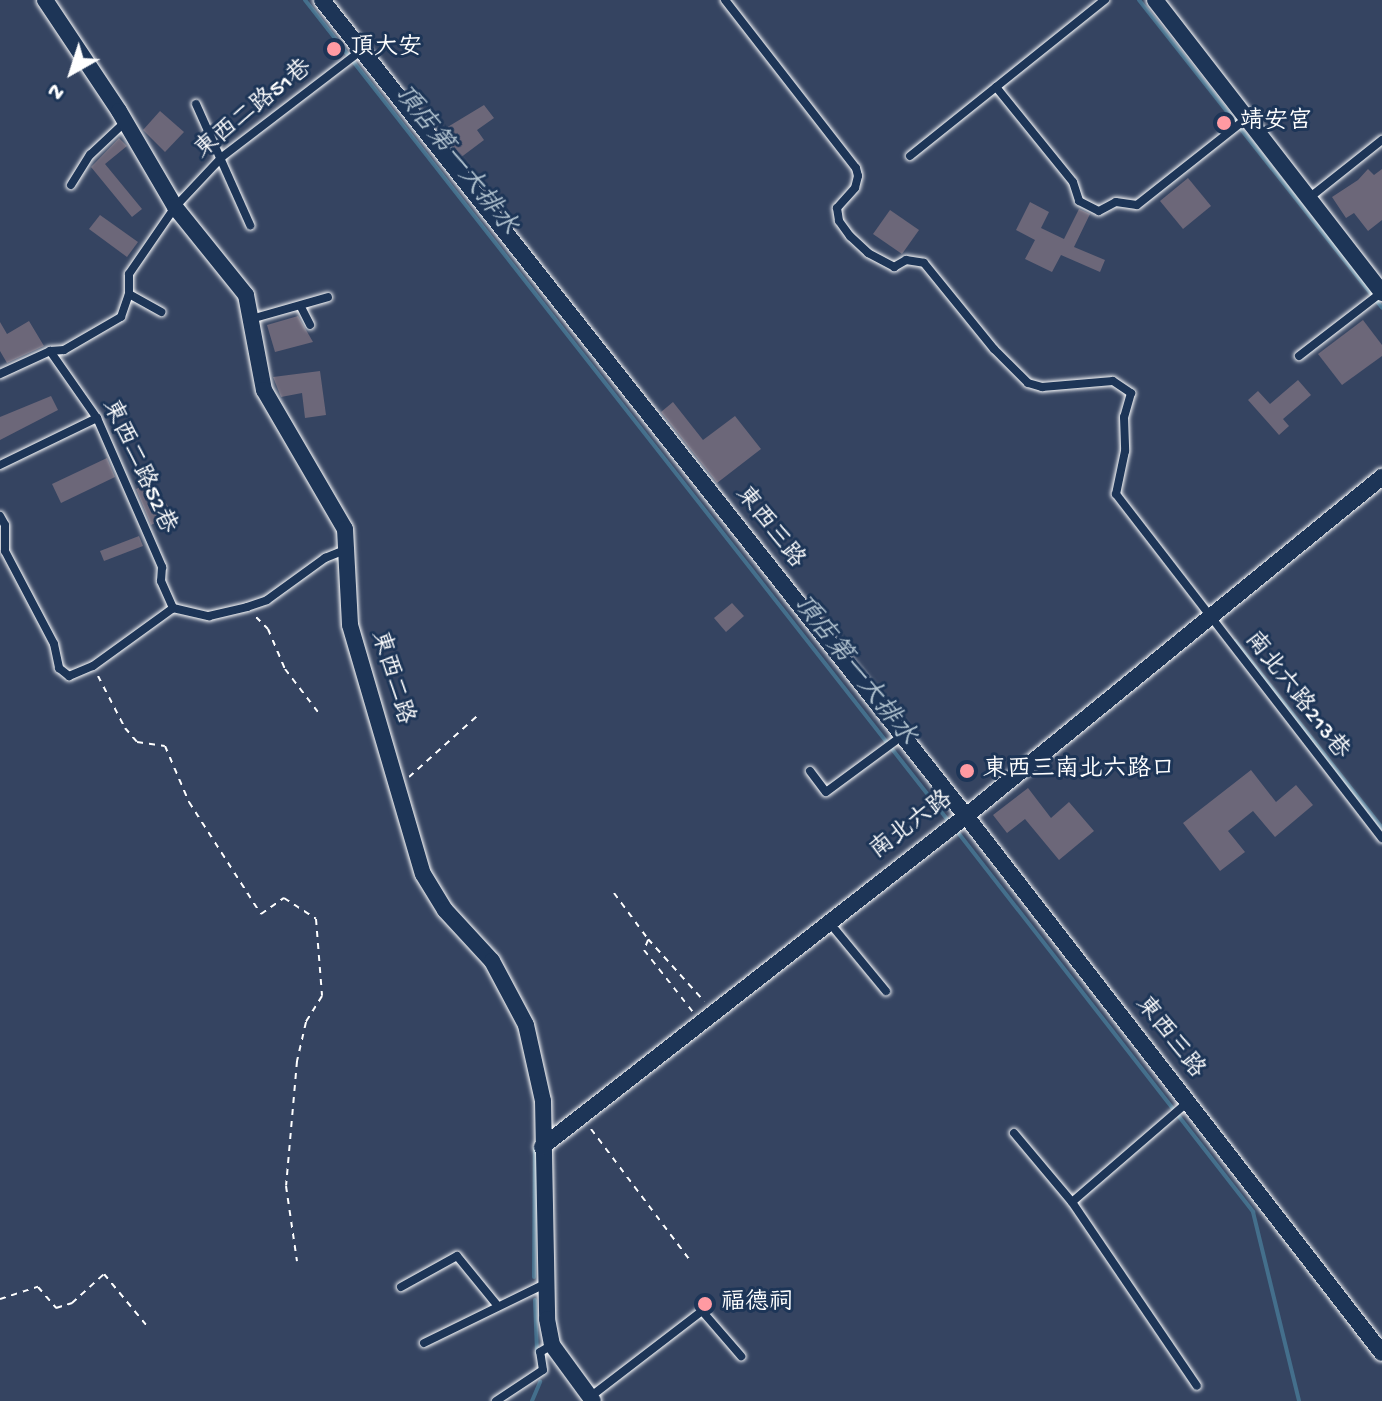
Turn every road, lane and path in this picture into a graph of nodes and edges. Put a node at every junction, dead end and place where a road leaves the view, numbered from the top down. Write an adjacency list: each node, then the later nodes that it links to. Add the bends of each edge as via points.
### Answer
1 (45, 0): 10 (street, 東西二路)
2 (322, 0): 6 (street, 東西三路)
3 (725, 0): 35 (lane, 南北六路213巷, via 856,168 855,188 837,208 850,236 894,267 906,260 924,263 1028,383 1042,387 1113,381 1131,393 1116,494)
4 (1105, 0): 7 (lane)
5 (1155, 0): 9 (street)
6 (362, 50): 13 (lane, 東西二路51巷); 39 (street, 東西三路)
7 (996, 87): 9 (lane, via 1073,182 1079,201 1099,211 1116,202 1137,205); 12 (lane)
8 (196, 104): 13 (lane)
9 (1247, 117): 15 (street)
10 (125, 122): 14 (lane, via 90,155); 16 (street, 東西二路)
11 (1382, 140): 15 (lane)
12 (910, 156)
13 (222, 157): 16 (lane, 東西二路51巷); 17 (lane)
14 (71, 185)
15 (1309, 198): 18 (street)
16 (175, 207): 19 (lane, via 129,274); 23 (street, 東西二路, via 246,295)
17 (250, 225)
18 (1382, 293): 26 (lane)
19 (129, 294): 22 (lane); 25 (lane, via 121,317 64,350)
20 (328, 297): 21 (lane)
21 (301, 307): 23 (lane); 24 (lane)
22 (161, 312)
23 (250, 320): 32 (street, 東西二路, via 264,390 345,529)
24 (310, 325)
25 (50, 351): 27 (lane); 28 (lane, 東西二路52巷)
26 (1299, 356)
27 (0, 374)
28 (97, 418): 29 (lane); 34 (lane, 東西二路52巷, via 162,567 161,581)
29 (0, 465)
30 (1382, 477): 35 (street, 南北六路)
31 (0, 516): 36 (lane, via 5,551 54,644 59,668 69,676)
32 (348, 549): 33 (lane); 41 (street, 東西二路, via 350,625)
33 (247, 607): 34 (lane, via 209,616); 37 (path, via 268,629 285,669)
34 (173, 608): 36 (lane)
35 (1207, 616): 42 (street, 南北六路); 43 (lane, 南北六路213巷)
36 (93, 666): 55 (path, via 137,742 165,746 189,802 261,914 284,898 316,919 322,996 306,1022 297,1061 286,1186)
37 (318, 712)
38 (478, 715): 41 (path)
39 (903, 736): 40 (lane, via 826,792); 42 (street, 東西三路)
40 (810, 771)
41 (399, 786): 52 (street, 東西二路, via 423,874 445,910 492,961 526,1025 543,1101)
42 (966, 816): 45 (street, 南北六路); 49 (street, 東西三路)
43 (1382, 838)
44 (614, 893): 46 (path)
45 (827, 921): 47 (lane); 48 (street, 南北六路)
46 (648, 939): 48 (path, via 670,959); 48 (path, via 644,950)
47 (886, 991)
48 (706, 1016): 50 (street, 南北六路)
49 (1188, 1101): 53 (lane); 63 (street, 東西三路)
50 (581, 1116): 52 (street, 南北六路); 54 (path)
51 (1014, 1133): 53 (lane)
52 (542, 1147): 56 (street, 東西二路)
53 (1072, 1202): 65 (lane)
54 (689, 1259)
55 (297, 1261)
56 (548, 1283): 59 (lane); 62 (street, 東西二路)
57 (401, 1287): 59 (lane, via 457,1256)
58 (0, 1299): 60 (path, via 38,1287 56,1308 72,1303 104,1274)
59 (497, 1305): 61 (lane)
60 (147, 1326)
61 (424, 1343)
62 (552, 1345): 66 (street, 東西二路); 67 (lane, via 540,1352 543,1370)
63 (1382, 1353)
64 (741, 1356): 66 (lane, via 702,1311)
65 (1197, 1386)
66 (592, 1399)
67 (496, 1401)

